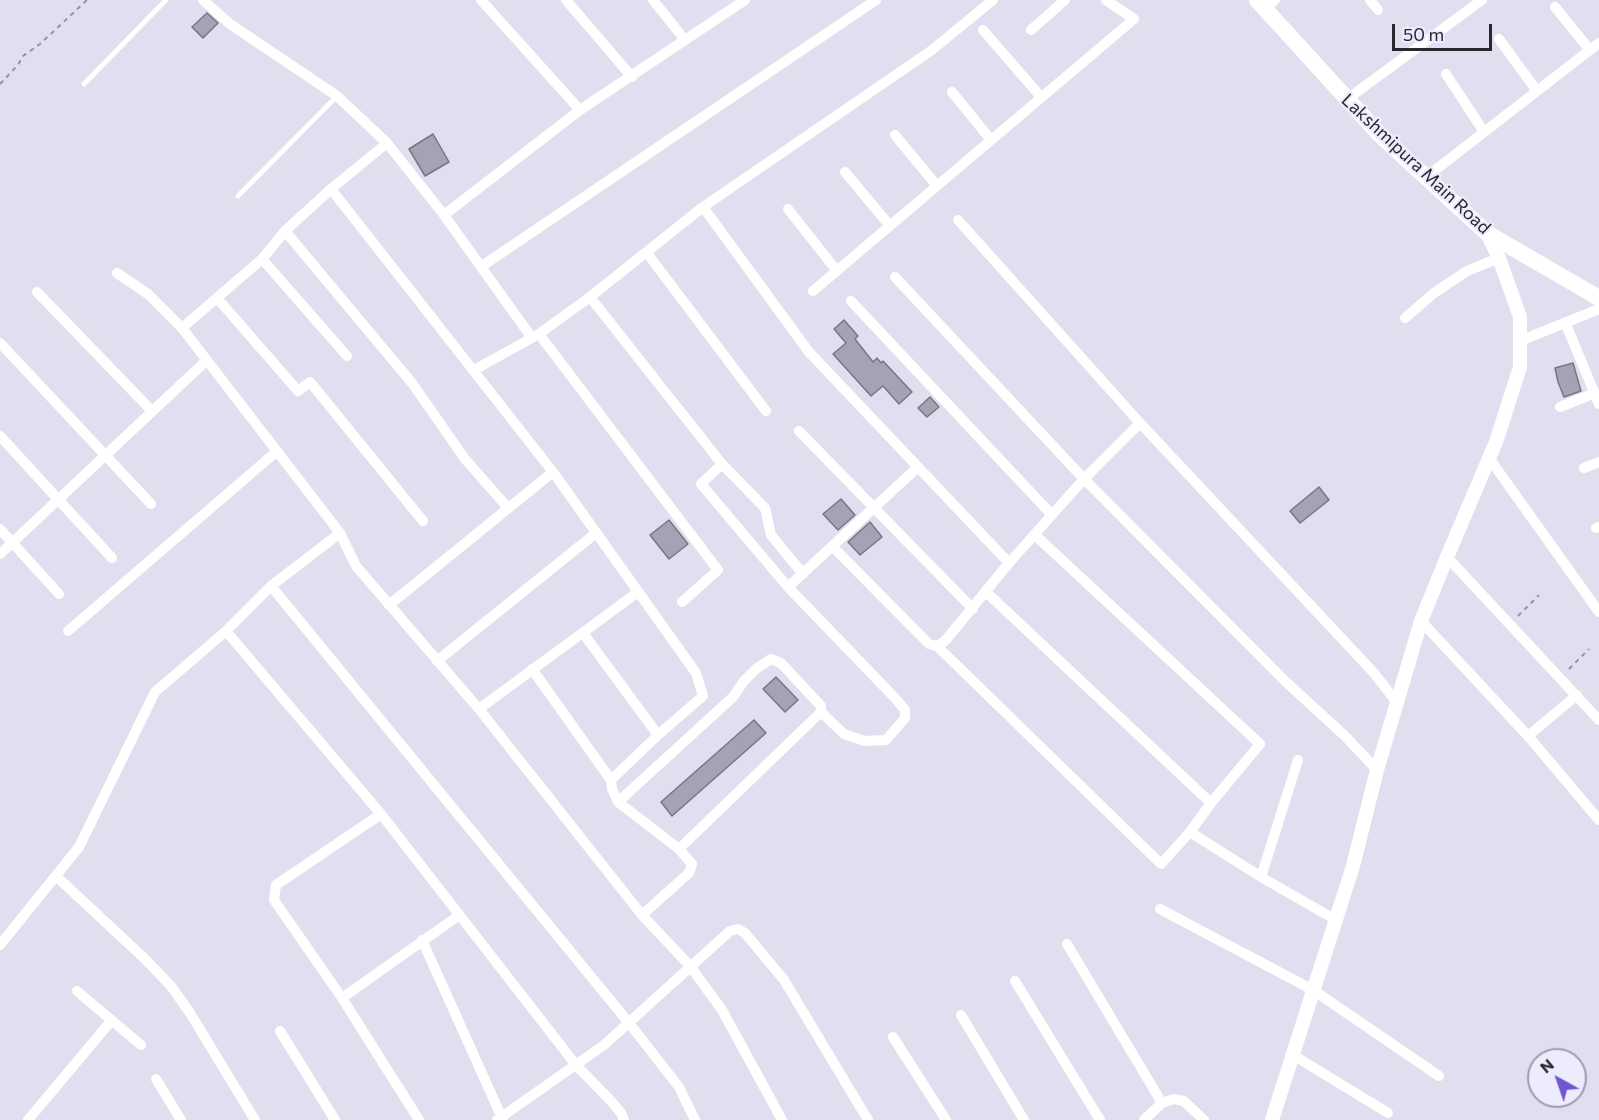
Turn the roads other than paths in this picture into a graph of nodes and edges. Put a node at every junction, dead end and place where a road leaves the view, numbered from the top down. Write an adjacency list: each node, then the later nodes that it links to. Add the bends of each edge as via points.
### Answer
1 (166, 0): 23 (lane)
2 (203, 0): 26 (street, via 230,24)
3 (481, 0): 29 (street)
4 (566, 0): 22 (street)
5 (653, 0): 19 (street)
6 (743, 0): 19 (street)
7 (876, 0): 49 (street)
8 (993, 0): 39 (street, via 932,50)
9 (1065, 0): 17 (street)
10 (1106, 0): 27 (street, via 1134,19)
11 (1370, 0): 15 (street)
12 (1482, 0): 28 (street)
13 (1266, 3): 28 (main road, Lakshmipura Main Road)
14 (1555, 7): 20 (street)
15 (1378, 10)
16 (983, 30): 27 (street)
17 (1031, 30)
18 (1500, 39): 24 (street)
19 (685, 40): 22 (street)
20 (1594, 47): 24 (street)
21 (1446, 74): 30 (street)
22 (632, 76): 29 (street)
23 (84, 84)
24 (1537, 91): 30 (street)
25 (951, 92): 32 (street)
26 (337, 96): 33 (street); 38 (lane)
27 (1041, 97): 32 (street)
28 (1346, 100): 35 (main road, Lakshmipura Main Road)
29 (580, 110): 41 (street)
30 (1484, 132): 35 (street)
31 (895, 135): 36 (street)
32 (991, 140): 36 (street)
33 (387, 143): 37 (street); 41 (street)
34 (845, 172): 43 (street)
35 (1425, 178): 45 (main road, Lakshmipura Main Road)
36 (937, 186): 43 (street)
37 (331, 189): 44 (street); 68 (street)
38 (238, 196)
39 (703, 207): 46 (street); 81 (street, via 809,352)
40 (788, 209): 50 (street)
41 (444, 214): 49 (street)
42 (958, 220): 73 (street)
43 (890, 226): 50 (street)
44 (285, 231): 48 (street); 87 (street, via 412,383 465,459)
45 (1487, 233): 47 (street); 57 (main road, Lakshmipura Main Road)
46 (646, 253): 55 (street); 72 (street)
47 (1499, 258): 60 (street, via 1467,271); 64 (street, via 1520,317)
48 (262, 259): 56 (street); 66 (street)
49 (482, 266): 63 (street)
50 (837, 271): 53 (street)
51 (117, 273): 62 (street, via 148,294)
52 (895, 277): 84 (street)
53 (813, 291)
54 (37, 292): 71 (street)
55 (590, 297): 63 (street); 80 (street)
56 (217, 298): 62 (street); 90 (street, via 298,391 310,382)
57 (1599, 298)
58 (851, 301): 89 (street)
59 (1599, 309): 61 (street)
60 (1405, 318)
61 (1565, 322): 64 (street); 69 (street)
62 (182, 328): 67 (street)
63 (536, 336): 68 (street); 107 (street, via 718,570)
64 (1520, 341): 78 (street, via 1520,367)
65 (0, 343): 77 (street)
66 (347, 356)
67 (206, 361): 71 (street); 76 (street)
68 (474, 370): 83 (street)
69 (1597, 399): 70 (street)
70 (1560, 407)
71 (152, 411): 77 (street)
72 (766, 411)
73 (1140, 423): 84 (street); 119 (street, via 1374,673)
74 (799, 431): 88 (street)
75 (0, 436): 85 (street)
76 (276, 452): 92 (street); 112 (street)
77 (105, 455): 85 (street); 86 (street)
78 (1490, 458): 98 (street); 110 (street)
79 (1599, 462): 82 (street)
80 (722, 464): 101 (street, via 765,508 771,535); 103 (street, via 700,484)
81 (918, 467): 88 (street); 100 (street)
82 (1584, 468)
83 (553, 472): 87 (street); 93 (street)
84 (1084, 479): 89 (street); 126 (street)
85 (58, 499): 95 (street); 99 (street)
86 (151, 504)
87 (508, 508): 108 (street)
88 (874, 508): 96 (street); 109 (street)
89 (1052, 515): 94 (street)
90 (423, 521)
91 (0, 529): 95 (street)
92 (340, 533): 102 (street); 108 (street, via 356,566)
93 (596, 533): 104 (street); 116 (street)
94 (1035, 535): 100 (street); 129 (street, via 1260,744)
95 (12, 543): 97 (street); 106 (street)
96 (833, 546): 101 (street); 115 (street, via 929,644)
97 (0, 554)
98 (1447, 557): 111 (street); 118 (street)
99 (112, 558)
100 (1009, 563): 105 (street)
101 (803, 574): 103 (street)
102 (271, 586): 113 (street); 150 (street)
103 (788, 587): 121 (street, via 895,698 905,718 886,740 864,741 844,734)
104 (638, 592): 114 (street); 123 (street, via 696,673 703,696)
105 (986, 592): 109 (street); 129 (street)
106 (59, 594)
107 (682, 602)
108 (389, 605): 116 (street)
109 (973, 609): 115 (street)
110 (1599, 612)
111 (1421, 621): 119 (street); 124 (street)
112 (68, 631)
113 (226, 631): 130 (street); 134 (street, via 155,692 80,847)
114 (583, 633): 117 (street); 123 (street)
115 (937, 646): 132 (street, via 1161,864)
116 (437, 661): 120 (street)
117 (532, 669): 120 (street); 127 (street)
118 (1577, 695): 122 (street); 124 (street)
119 (1398, 704): 126 (street)
120 (479, 709): 137 (street)
121 (821, 712): 128 (street, via 821,706 781,663 771,659); 133 (street)
122 (1599, 720)
123 (658, 735): 127 (street)
124 (1528, 736): 131 (street)
125 (1298, 760): 135 (street)
126 (1377, 770): 139 (street)
127 (611, 780): 128 (street)
128 (618, 802): 133 (street)
129 (1211, 803): 132 (street)
130 (381, 814): 138 (street); 147 (street, via 276,885 274,900)
131 (1599, 820)
132 (1190, 832): 135 (street)
133 (679, 849): 137 (street, via 692,864 689,873)
134 (56, 876): 142 (street); 164 (street, via 171,986)
135 (1261, 878): 139 (street)
136 (1160, 909): 145 (street)
137 (642, 915): 143 (street)
138 (458, 916): 140 (street); 155 (street)
139 (1336, 920): 145 (street)
140 (422, 940): 147 (street); 160 (street)
141 (1067, 944): 158 (street)
142 (0, 945)
143 (690, 966): 150 (street); 169 (street, via 722,1010); 170 (street, via 730,931 738,929 745,933 784,980)
144 (1016, 981): 173 (street)
145 (1313, 990): 154 (street); 156 (street)
146 (77, 991): 149 (street)
147 (342, 998): 166 (street)
148 (961, 1015): 172 (street)
149 (111, 1021): 153 (street); 162 (street)
150 (629, 1023): 155 (street); 168 (street, via 679,1087)
151 (280, 1031): 165 (street)
152 (893, 1037): 171 (street)
153 (141, 1045)
154 (1293, 1055): 159 (street); 161 (street)
155 (576, 1065): 160 (street); 167 (street)
156 (1439, 1076)
157 (156, 1079): 163 (street)
158 (1162, 1103): 174 (street); 175 (street, via 1184,1101)
159 (1388, 1113)
160 (501, 1119)
161 (1275, 1119)
162 (28, 1120)
163 (181, 1120)
164 (255, 1120)
165 (335, 1120)
166 (419, 1120)
167 (624, 1120)
168 (695, 1120)
169 (782, 1120)
170 (868, 1120)
171 (946, 1120)
172 (1024, 1120)
173 (1100, 1120)
174 (1144, 1120)
175 (1204, 1120)

